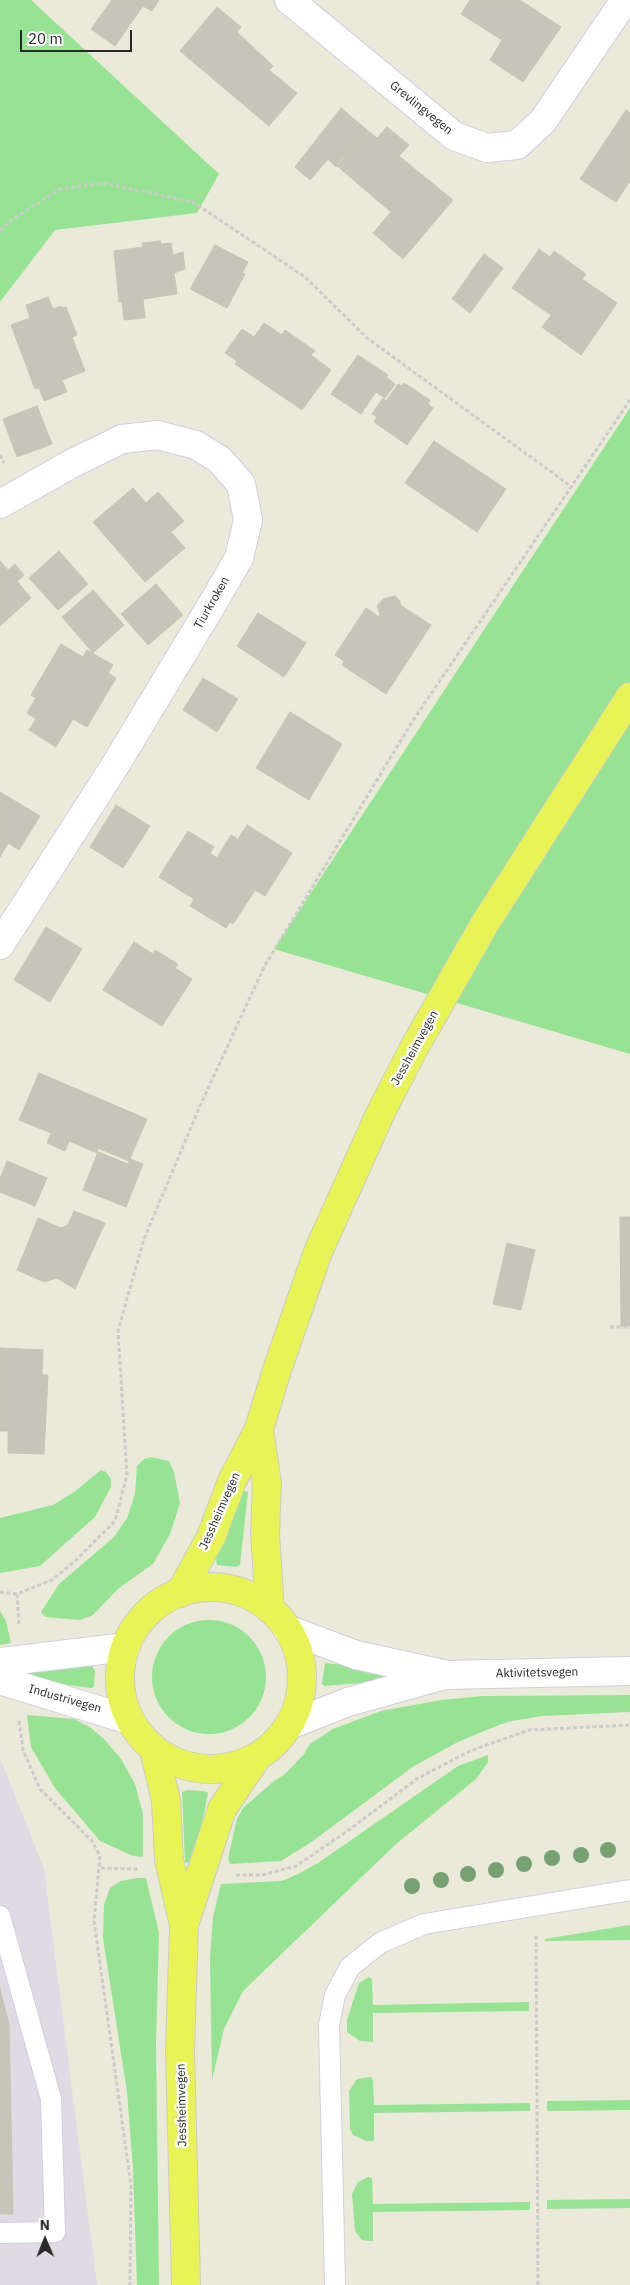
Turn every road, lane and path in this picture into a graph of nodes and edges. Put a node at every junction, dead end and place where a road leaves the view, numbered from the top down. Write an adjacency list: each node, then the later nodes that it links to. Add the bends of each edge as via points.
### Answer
1 (289, 0): 2 (street, Grevlingvegen, via 454,136 487,148 517,145 543,121)
2 (625, 0)
3 (0, 231): 5 (path, via 60,188 102,183 193,202 305,277 367,338)
4 (630, 400): 5 (path)
5 (572, 487): 14 (path, via 412,722 264,967 144,1239 118,1331 127,1475 115,1521 52,1580)
6 (0, 504): 8 (street, Tiurkroken, via 122,439 158,435 196,445 220,460 241,484 248,520 239,558 217,596 116,764)
7 (630, 697): 11 (main road, Jessheimvegen, via 484,925 380,1114 318,1252)
8 (0, 945)
9 (610, 1326): 10 (path)
10 (630, 1327)
11 (259, 1429): 13 (main road, Jessheimvegen, via 232,1481 211,1537); 15 (main road, Jessheimvegen, via 266,1484 264,1534)
12 (0, 1592): 14 (path)
13 (180, 1593): 15 (main road, via 198,1589 227,1590 254,1598); 17 (main road, via 147,1614)
14 (17, 1594): 16 (path)
15 (279, 1619): 20 (street, Aktivitetsvegen, via 356,1655); 24 (main road, via 298,1651 302,1676 299,1702)
16 (20, 1633)
17 (126, 1647): 18 (street); 23 (main road, via 120,1683)
18 (0, 1662)
19 (630, 1671): 20 (street, Aktivitetsvegen)
20 (444, 1674): 24 (street, Aktivitetsvegen, via 348,1702)
21 (0, 1680): 23 (street, Industrivegen)
22 (19, 1717): 28 (path, via 23,1750 40,1789 92,1841 100,1856)
23 (130, 1720): 26 (main road)
24 (289, 1724): 27 (main road, via 275,1743)
25 (630, 1725): 30 (path, via 529,1730 470,1751 418,1778 296,1866 262,1875)
26 (154, 1750): 27 (main road, via 187,1766 205,1769 222,1768); 33 (main road, Jessheimvegen, via 166,1800 169,1860)
27 (257, 1757): 33 (main road, Jessheimvegen, via 222,1810)
28 (100, 1868): 29 (path); 36 (path, via 94,1921 130,2184)
29 (146, 1869)
30 (228, 1875)
31 (630, 1890): 38 (lane, via 424,1924 380,1943 350,1967 335,1995 329,2025)
32 (0, 1916): 35 (lane, via 50,2099 55,2232)
33 (184, 1925): 37 (main road, Jessheimvegen, via 180,2051)
34 (536, 1931): 39 (path)
35 (0, 2233)
36 (130, 2285)
37 (186, 2285)
38 (335, 2285)
39 (538, 2285)

